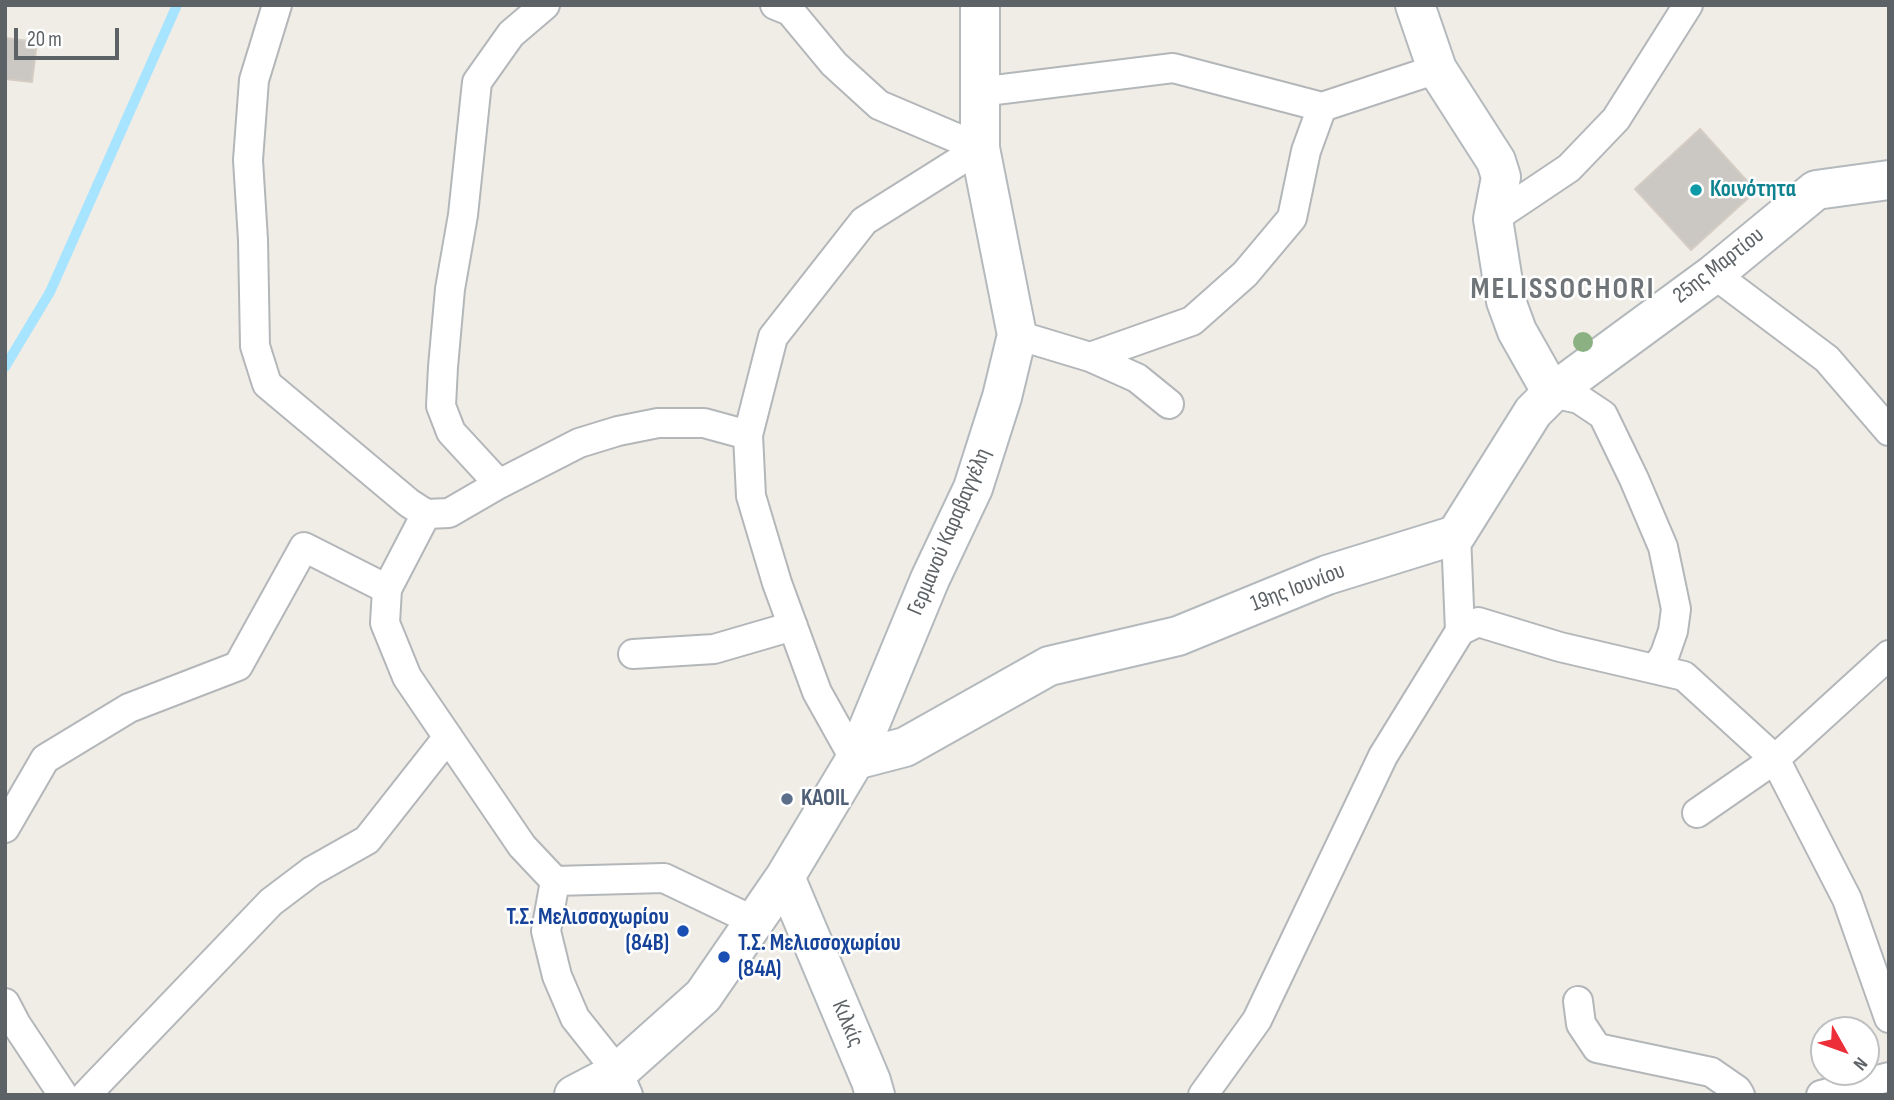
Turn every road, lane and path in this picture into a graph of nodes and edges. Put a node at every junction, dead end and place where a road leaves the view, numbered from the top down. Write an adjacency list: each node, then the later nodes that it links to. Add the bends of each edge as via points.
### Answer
1 (277, 5): 21 (street, via 254,80 248,159 255,346 267,384)
2 (545, 5): 20 (street, via 511,34 477,82 445,341 441,406 452,432)
3 (775, 5): 10 (street, via 790,11 834,64 879,105)
4 (980, 5): 8 (main road, Γερμανού Καραβαγγέλη)
5 (1415, 5): 7 (main road)
6 (1688, 5): 12 (street, via 1616,119 1569,168)
7 (1437, 69): 9 (street); 12 (main road, via 1496,161 1501,177)
8 (979, 92): 9 (street, via 1173,68); 10 (main road, Γερμανού Καραβαγγέλη)
9 (1322, 107): 15 (street, via 1292,219 1245,274 1192,321)
10 (980, 148): 14 (main road, Γερμανού Καραβαγγέλη); 19 (street, via 864,221 773,337)
11 (1889, 180): 13 (main road, 25ης Μαρτίου, via 1816,190)
12 (1493, 219): 16 (main road, via 1506,301 1517,331)
13 (1714, 274): 16 (main road, 25ης Μαρτίου); 18 (street, via 1827,359)
14 (1017, 335): 15 (street); 31 (main road, Γερμανού Καραβαγγέλη, via 973,488)
15 (1090, 357): 17 (street, via 1137,378)
16 (1552, 393): 22 (main road, via 1532,412); 28 (street, via 1579,399 1603,415 1663,547 1676,609 1673,631)
17 (1170, 404)
18 (1889, 431)
19 (748, 435): 20 (street, via 704,423 658,423 579,443); 24 (street, via 751,496)
20 (499, 484): 21 (street, via 449,513)
21 (426, 514): 23 (street)
22 (1456, 535): 25 (street); 31 (main road, 19ης Ιουνίου, via 1327,575 1178,636 1049,666 905,747)
23 (387, 589): 29 (street, via 385,623 407,677); 33 (street, via 304,547 238,666 128,708 45,759)
24 (793, 625): 26 (street, via 714,649); 31 (street, via 817,692)
25 (1460, 631): 28 (street, via 1478,622); 46 (street, via 1383,756 1258,1020)
26 (633, 654)
27 (1889, 655): 30 (street)
28 (1656, 669): 30 (street, via 1684,676)
29 (448, 737): 35 (street, via 522,846); 43 (street, via 368,840 312,871 271,902)
30 (1775, 759): 32 (street); 39 (street, via 1847,899)
31 (855, 760): 34 (main road, Γερμανού Καραβαγγέλη)
32 (1697, 813)
33 (5, 828)
34 (785, 877): 36 (main road, Γερμανού Καραβαγγέλη); 45 (main road, Κιλκίς)
35 (555, 881): 36 (street, via 664,878); 41 (street, via 546,931 557,976 575,1018)
36 (754, 921): 41 (main road, Γερμανού Καραβαγγέλη, via 703,996)
37 (1578, 1001): 47 (street, via 1581,1024 1597,1048 1711,1072)
38 (5, 1003): 42 (street)
39 (1889, 1018)
40 (1889, 1077): 48 (street)
41 (623, 1084): 44 (main road, Γερμανού Καραβαγγέλη)
42 (63, 1095)
43 (86, 1095)
44 (574, 1095)
45 (875, 1095)
46 (1203, 1095)
47 (1740, 1095)
48 (1821, 1095)

